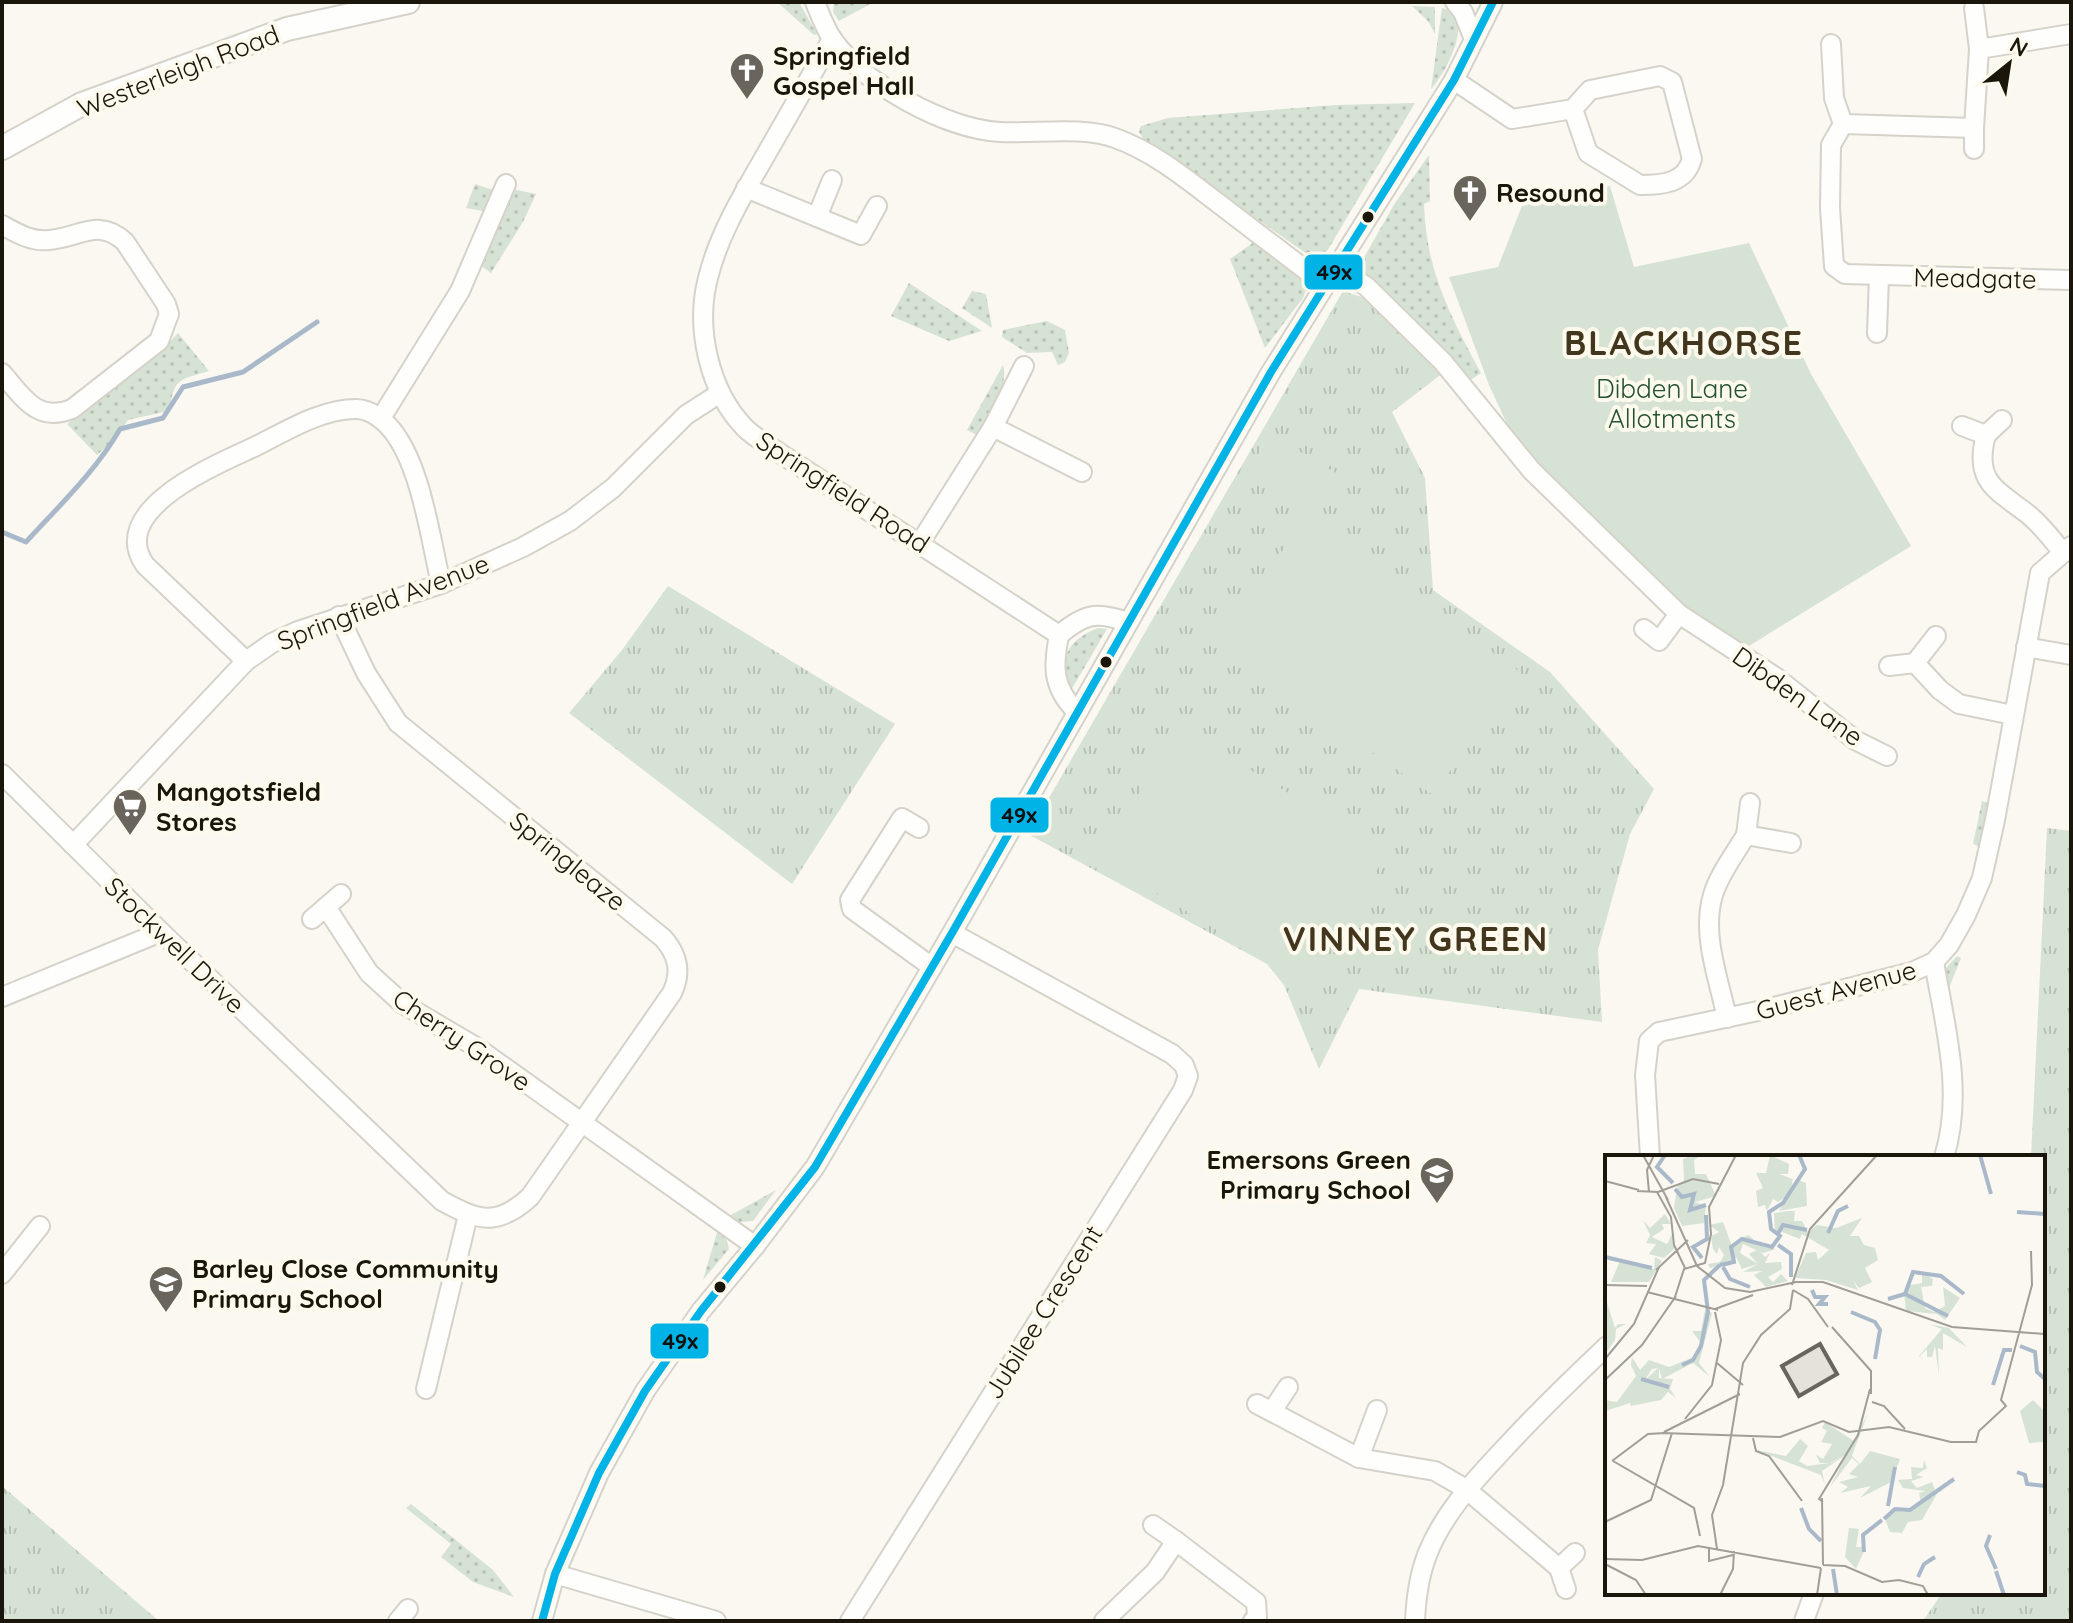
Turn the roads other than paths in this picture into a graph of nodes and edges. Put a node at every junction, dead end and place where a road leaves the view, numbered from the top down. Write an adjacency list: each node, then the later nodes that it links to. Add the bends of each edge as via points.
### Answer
1 (408, 2): 15 (street, Westerleigh Road, via 287,29 82,104)
2 (815, 2): 7 (street)
3 (1455, 2): 8 (street)
4 (1493, 2): 8 (street)
5 (1974, 8): 10 (street)
6 (2071, 34): 10 (street)
7 (832, 39): 19 (street, Springfield Road); 26 (street, via 898,97 959,125 997,132 1096,134 1157,157)
8 (1474, 39): 11 (street)
9 (1831, 44): 13 (street, via 1834,98)
10 (1979, 49): 14 (street)
11 (1454, 80): 12 (street, via 1512,119); 23 (street)
12 (1573, 109): 12 (street, via 1590,90 1660,76 1672,82 1692,159 1688,172 1682,178 1640,185 1588,153)
13 (1843, 124): 14 (street); 24 (street, Meadgate, via 1831,145 1834,266 1845,274)
14 (1974, 128): 16 (street)
15 (2, 148)
16 (1974, 149)
17 (832, 180): 21 (street)
18 (506, 184): 31 (street, via 460,291)
19 (746, 188): 21 (street); 30 (street, Springfield Road, via 707,280 703,323)
20 (877, 206): 21 (street, via 861,235)
21 (817, 217)
22 (2, 225): 29 (street, via 30,239 97,229 117,234 169,314 159,341 72,409 51,414 39,410)
23 (1336, 266): 26 (street); 40 (street, Dibden Lane, via 1367,287 1443,362 1532,471)
24 (1879, 276): 25 (street, Meadgate); 27 (street, Meadgate)
25 (2071, 280)
26 (1324, 284): 42 (street)
27 (1877, 333)
28 (1024, 366): 34 (street)
29 (2, 373)
30 (720, 393): 37 (street, Springfield Road, via 745,428); 39 (street, Springfield Avenue, via 686,415 613,488 570,521)
31 (381, 418): 39 (street, via 415,473); 48 (street, via 354,409 313,419 177,485 141,527 137,544 145,565)
32 (2002, 420): 35 (street)
33 (1962, 426): 35 (street)
34 (993, 427): 36 (street); 37 (street)
35 (1986, 435): 38 (street, via 1980,456 1985,474 2003,498)
36 (1082, 472)
37 (920, 543): 44 (street, Springfield Road)
38 (2067, 550): 46 (street, Guest Avenue, via 2040,573)
39 (441, 584): 41 (street, Springfield Avenue)
40 (1679, 614): 43 (street, via 1659,641); 53 (street, Dibden Lane, via 1777,678 1855,740)
41 (339, 616): 48 (street, Springfield Avenue, via 272,643); 67 (street, Springleaze, via 398,723 673,950 679,973 672,993)
42 (1127, 622): 44 (street, via 1106,614 1080,618); 51 (street)
43 (1644, 629)
44 (1059, 635): 51 (street, via 1055,670 1063,698)
45 (1936, 636): 49 (street)
46 (2026, 647): 47 (street); 52 (street, Guest Avenue)
47 (2071, 655)
48 (246, 661): 59 (street, Springfield Avenue)
49 (1915, 663): 50 (street); 52 (street, via 1959,704)
50 (1889, 666)
51 (1076, 711): 62 (street)
52 (2013, 715): 63 (street, Guest Avenue, via 1982,878 1949,945)
53 (1887, 756)
54 (2, 774): 59 (street, Stockwell Drive)
55 (1750, 803): 57 (street)
56 (919, 828): 64 (street, via 902,818 850,900 852,909)
57 (1746, 835): 58 (street); 66 (street, via 1713,894 1709,914)
58 (1791, 843)
59 (73, 845): 61 (street, Stockwell Drive)
60 (341, 894): 67 (street, Cherry Grove, via 319,913 386,990)
61 (161, 932): 65 (street); 70 (street, Stockwell Drive, via 442,1201)
62 (952, 933): 64 (street); 89 (street, Jubilee Crescent, via 1172,1054 1188,1076)
63 (1934, 962): 66 (street, Guest Avenue); 69 (street, via 1954,1083)
64 (932, 967): 72 (street, via 815,1167)
65 (2, 997)
66 (1727, 1018): 68 (street, Guest Avenue, via 1659,1032 1649,1041 1645,1075)
67 (581, 1123): 70 (street, via 530,1197 512,1213 491,1218); 72 (street)
68 (1650, 1155)
69 (1945, 1155)
70 (468, 1215): 76 (street)
71 (40, 1226): 73 (street)
72 (755, 1246): 84 (street, via 645,1391 599,1473)
73 (2, 1274)
74 (1605, 1348): 79 (street)
75 (1288, 1387): 78 (street, via 1264,1407)
76 (426, 1389)
77 (1377, 1410): 78 (street)
78 (1359, 1458): 79 (street, via 1435,1471)
79 (1466, 1489): 83 (street); 92 (street, via 1427,1555 1416,1593)
80 (1153, 1525): 81 (street)
81 (1176, 1541): 90 (street, via 1155,1572); 91 (street, via 1256,1602)
82 (1575, 1553): 83 (street)
83 (1559, 1568): 85 (street)
84 (555, 1574): 87 (street); 88 (street)
85 (1566, 1589)
86 (1808, 1595): 93 (street)
87 (542, 1621)
88 (716, 1621)
89 (850, 1621)
90 (1104, 1621)
91 (1253, 1621)
92 (1415, 1621)
93 (1804, 1621)

